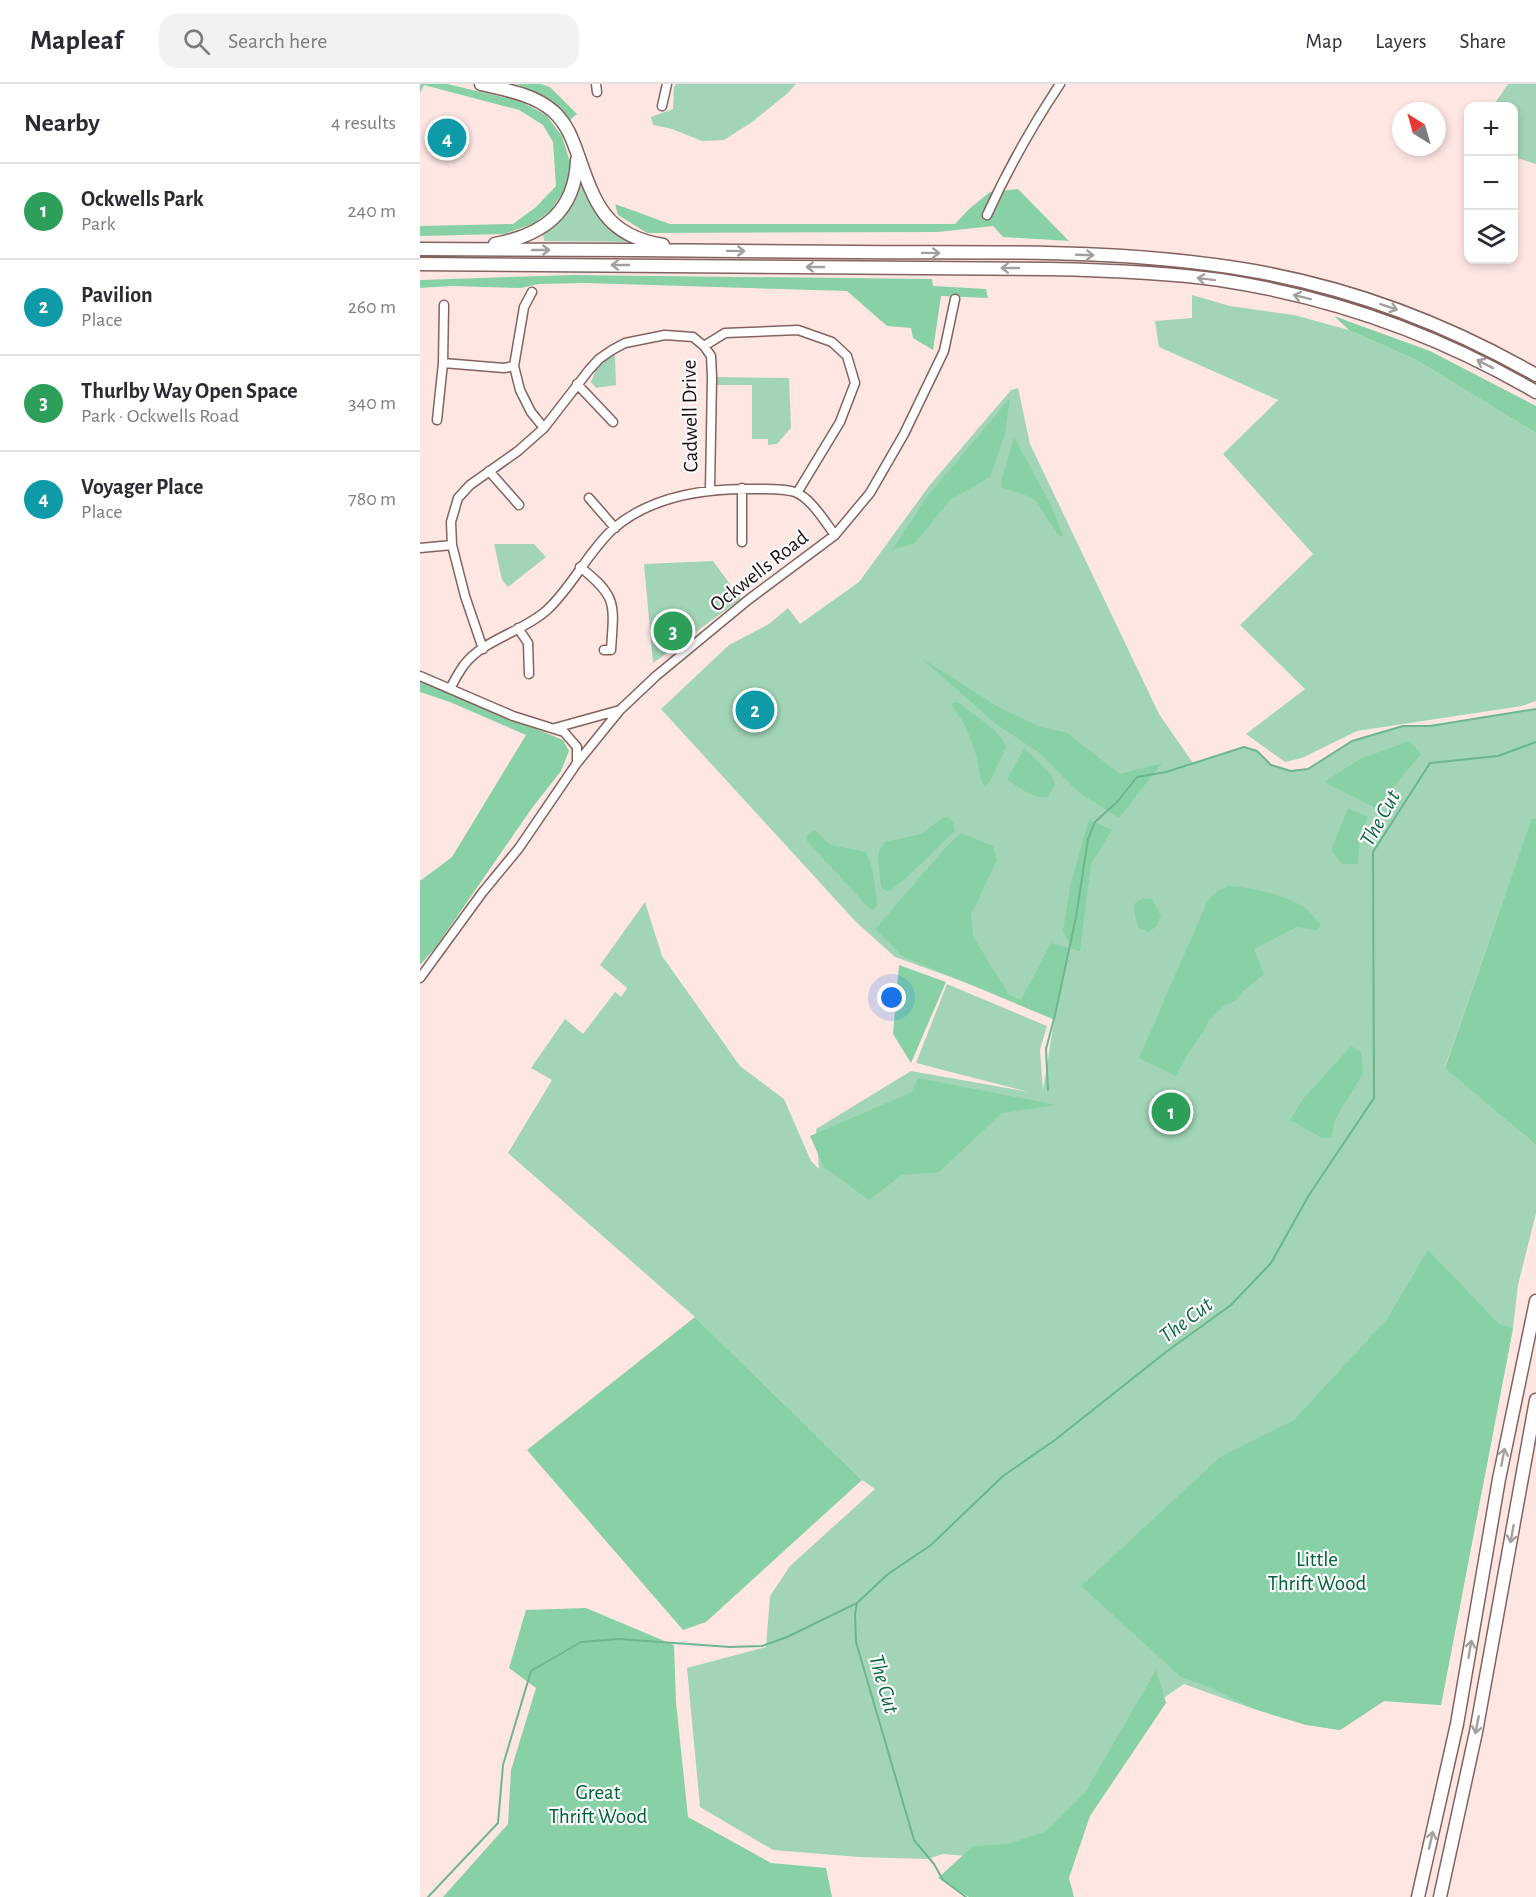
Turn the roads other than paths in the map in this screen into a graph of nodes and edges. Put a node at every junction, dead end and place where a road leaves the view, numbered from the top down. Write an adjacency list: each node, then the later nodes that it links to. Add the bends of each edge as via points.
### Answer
1 (481, 84): 5 (highway, via 544,105 564,124)
2 (667, 84): 4 (street)
3 (1060, 84): 6 (street, via 1007,172)
4 (662, 106)
5 (576, 151): 8 (highway, via 571,193 554,218 525,236); 9 (highway, via 596,204 613,225 638,239)
6 (987, 215)
7 (420, 249): 8 (highway)
8 (468, 249): 9 (highway, one-way to 9)
9 (702, 251): 17 (highway, one-way to 17, via 1072,255 1228,267 1305,282 1380,304 1463,337)
10 (420, 264): 19 (highway, one-way to 10, via 1451,348 1369,316 1285,292 1199,278 1112,270)
11 (532, 292): 16 (street, via 524,307)
12 (954, 299): 30 (street, Ockwells Road, via 944,351 904,434 870,493)
13 (444, 305): 15 (street)
14 (704, 346): 18 (street, Cadwell Drive, via 693,336 665,335 625,344 599,359); 25 (street, Cadwell Drive, via 711,356 712,377); 26 (street, via 725,333 798,330 832,342 847,356 855,383 840,422)
15 (443, 363): 16 (street); 20 (street)
16 (514, 366): 22 (street, via 524,397)
17 (1536, 375)
18 (577, 384): 21 (street); 22 (street, Cadwell Drive)
19 (1536, 392)
20 (437, 420)
21 (613, 422)
22 (544, 428): 23 (street, Cadwell Drive)
23 (489, 471): 28 (street); 32 (street, Cadwell Drive, via 458,498 451,522)
24 (742, 488): 25 (street); 26 (street); 31 (street)
25 (710, 490): 29 (street, via 667,499 636,512)
26 (797, 493): 30 (street)
27 (590, 498): 29 (street)
28 (519, 505)
29 (615, 528): 34 (street)
30 (836, 535): 41 (street, Ockwells Road, via 748,600)
31 (741, 542)
32 (452, 545): 33 (street); 36 (street, Cadwell Drive)
33 (420, 548)
34 (580, 567): 35 (street, via 546,610); 37 (street, via 606,590 613,603 611,650)
35 (518, 628): 36 (street); 38 (street, via 528,643)
36 (483, 649): 40 (street, via 465,664)
37 (604, 650)
38 (529, 674)
39 (420, 676): 40 (street)
40 (450, 689): 42 (street)
41 (620, 710): 42 (street); 43 (street, Ockwells Road)
42 (555, 729): 43 (street, via 564,732 577,747)
43 (577, 763): 44 (street, Ockwells Road, via 519,848)
44 (420, 978)
45 (1536, 1300): 47 (highway, one-way to 45, via 1457,1724 1505,1448)
46 (1536, 1400): 48 (highway, one-way to 48, via 1476,1732)
47 (1418, 1897)
48 (1440, 1897)

